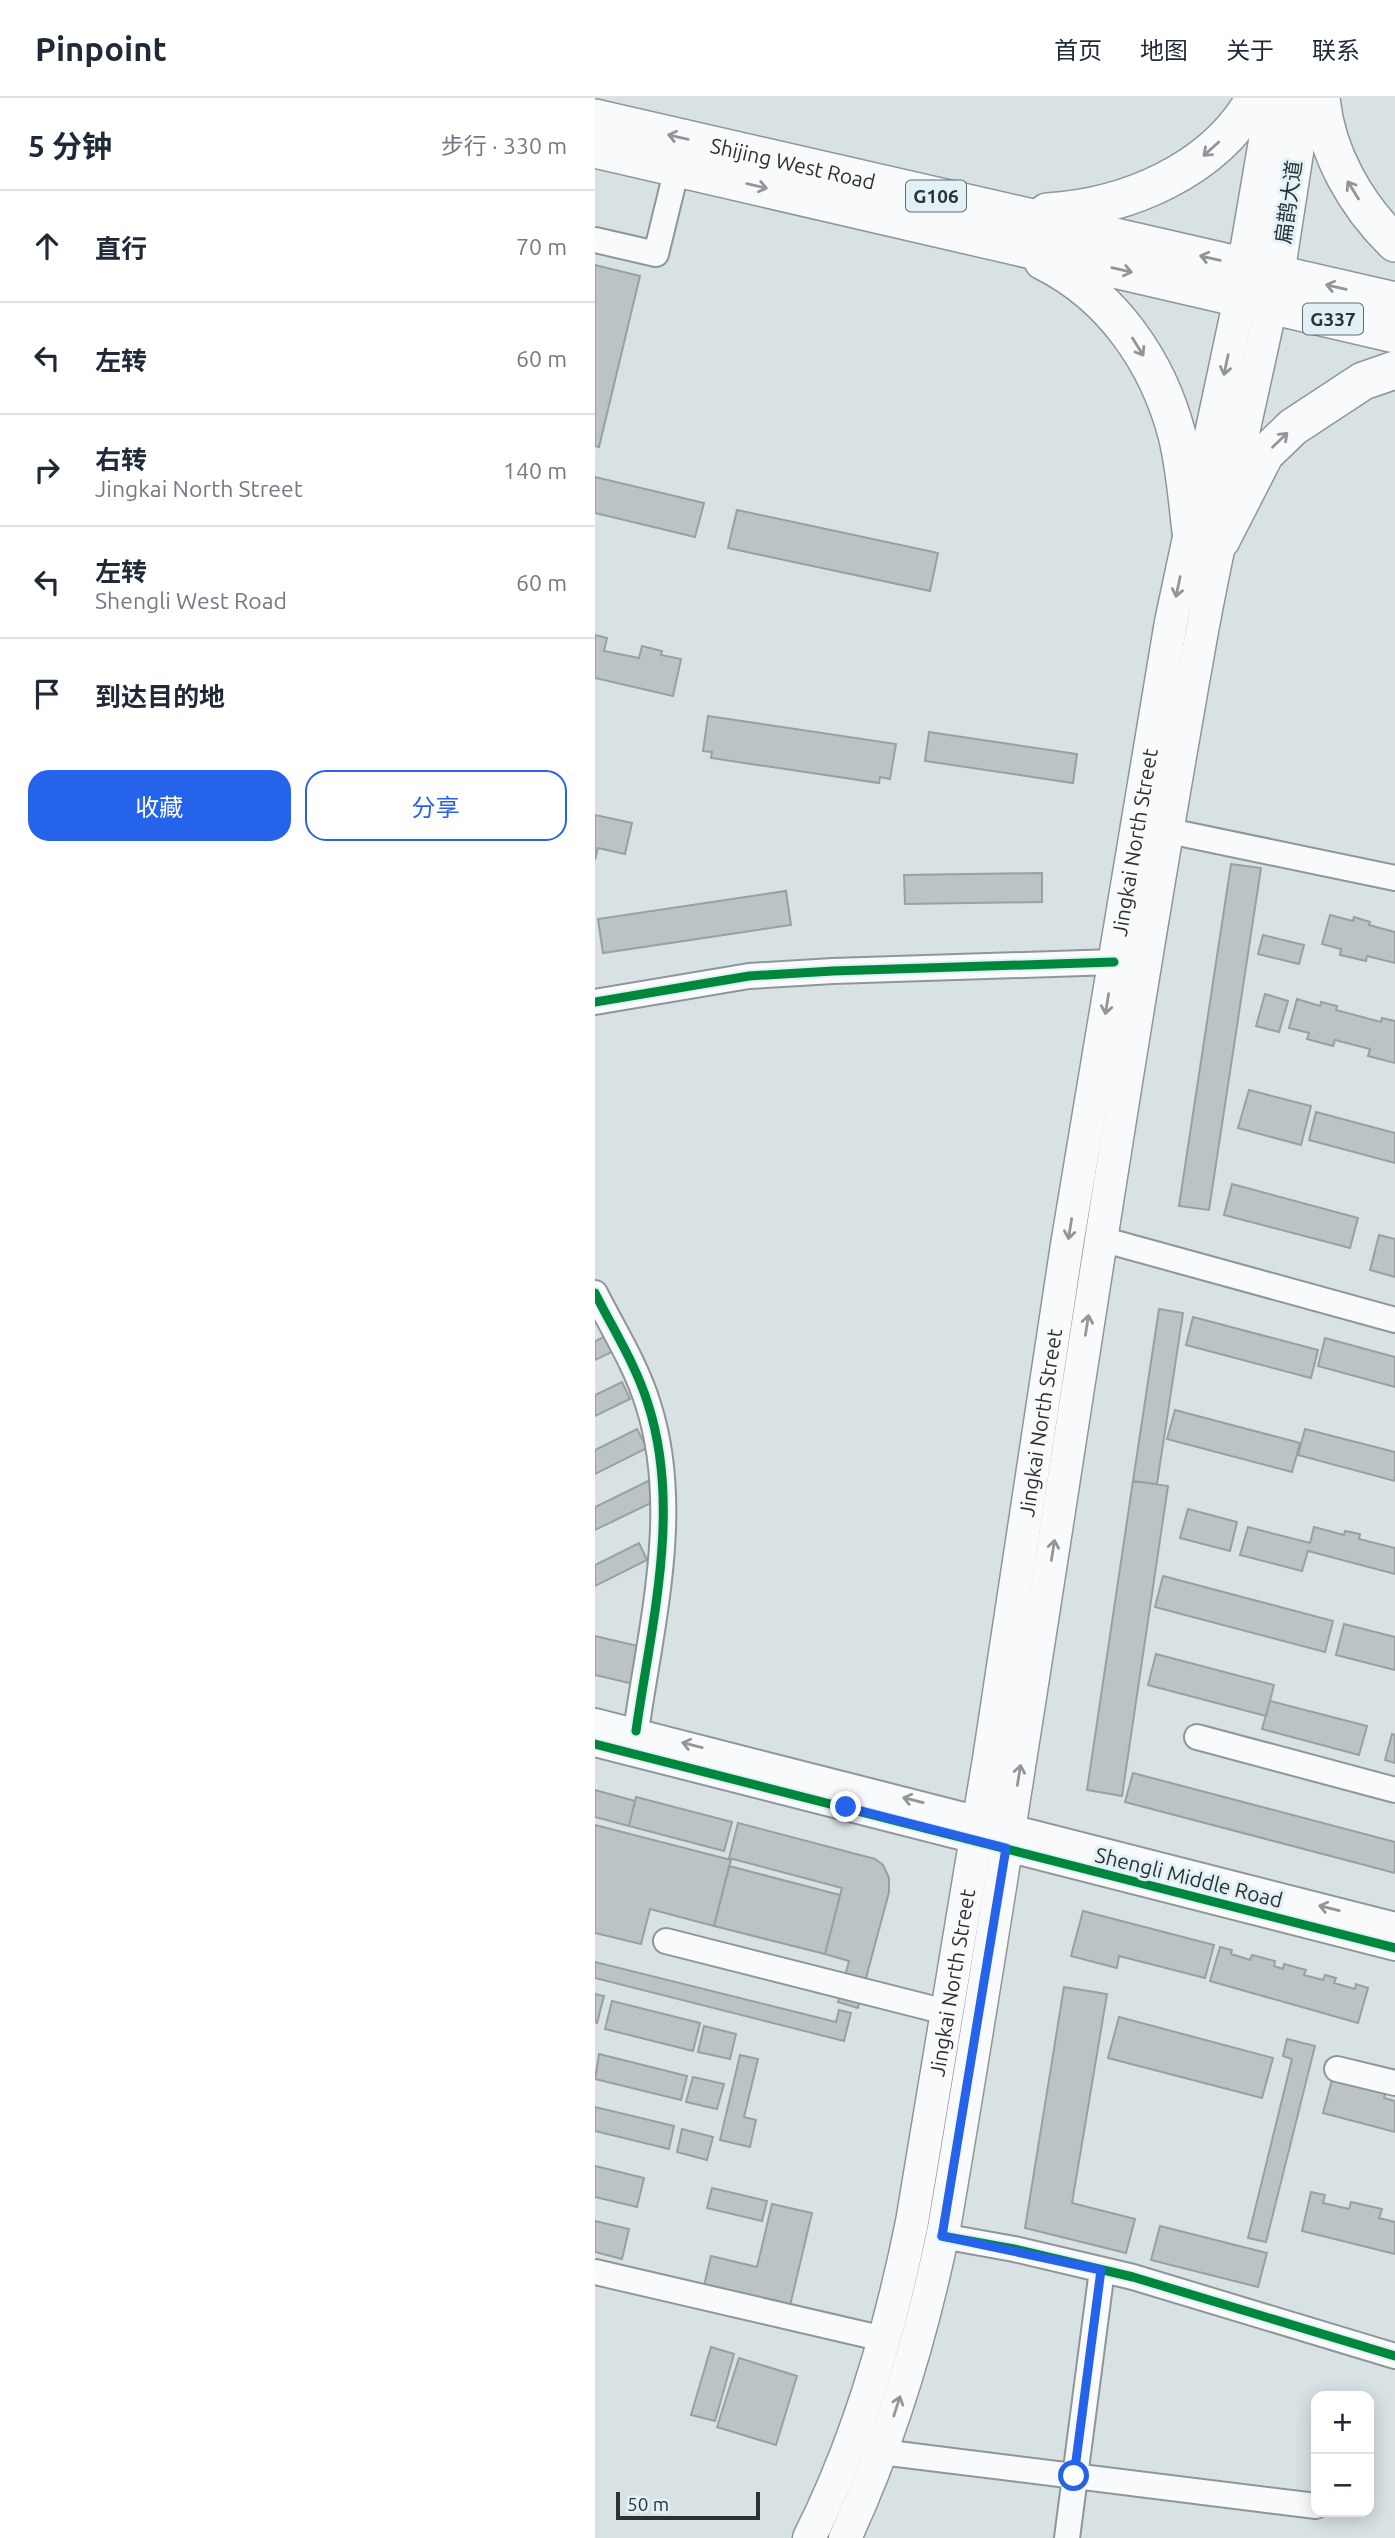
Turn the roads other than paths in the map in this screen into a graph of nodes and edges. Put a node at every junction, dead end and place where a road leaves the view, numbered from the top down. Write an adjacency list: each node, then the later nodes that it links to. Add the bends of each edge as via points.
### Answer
1 (1255, 98): 8 (highway, one-way to 8, via 1209,153 1136,195 1073,210)
2 (1275, 98): 12 (highway, 扁鹊大道)
3 (1303, 98): 12 (highway, 扁鹊大道)
4 (1321, 98): 10 (highway, one-way to 4, via 1374,222 1344,174 1329,141)
5 (595, 117): 8 (highway, Shijing West Road / G106, one-way to 5)
6 (595, 149): 7 (highway, Shijing West Road / G106)
7 (677, 168): 9 (street, via 656,254); 11 (highway, Shijing West Road / G106, one-way to 11)
8 (992, 209): 12 (highway, Shijing West Road / G106, one-way to 8)
9 (595, 240)
10 (1395, 243)
11 (1011, 244): 12 (highway, Shijing West Road / G106, one-way to 12); 16 (highway, one-way to 16, via 1055,266 1088,290 1131,336 1149,365 1177,435)
12 (1259, 286): 13 (highway, G337, one-way to 12); 14 (highway, G337); 16 (main road, Jingkai North Street)
13 (1395, 301)
14 (1395, 334)
15 (1395, 370): 16 (highway, one-way to 15, via 1265,454 1293,428 1363,380)
16 (1206, 535): 17 (main road, Jingkai North Street, via 1203,627); 19 (main road, Jingkai North Street, one-way to 19, via 1171,622)
17 (1169, 831): 18 (street); 21 (main road, Jingkai North Street)
18 (1395, 878)
19 (1114, 962): 20 (street, via 749,976); 29 (main road, Jingkai North Street, one-way to 29)
20 (595, 1002)
21 (1101, 1239): 23 (street); 30 (main road, Jingkai North Street, one-way to 21)
22 (595, 1293): 25 (street, via 648,1402 664,1478 657,1583)
23 (1395, 1320)
24 (595, 1721): 25 (street)
25 (636, 1731): 29 (street, one-way to 25)
26 (1196, 1737): 28 (street)
27 (595, 1744): 29 (street)
28 (1395, 1790)
29 (977, 1829): 30 (street, Shengli Middle Road); 34 (main road, Jingkai North Street)
30 (1008, 1837): 31 (street, Shengli Middle Road, one-way to 30); 33 (street, Shengli Middle Road); 37 (main road, Jingkai North Street)
31 (1395, 1925)
32 (666, 1941): 34 (street)
33 (1395, 1948)
34 (946, 2012): 40 (main road, Jingkai North Street, via 912,2222)
35 (1337, 2068): 36 (street)
36 (1395, 2083)
37 (942, 2236): 38 (street); 42 (main road, Jingkai North Street, one-way to 37, via 918,2340)
38 (1101, 2270): 41 (street); 43 (street)
39 (595, 2272): 40 (street)
40 (884, 2339): 45 (main road, Jingkai North Street, via 847,2453)
41 (1395, 2356)
42 (881, 2452): 43 (street); 46 (main road, Jingkai North Street)
43 (1074, 2476): 44 (street); 47 (street)
44 (1311, 2505)
45 (809, 2538)
46 (845, 2538)
47 (1067, 2538)

